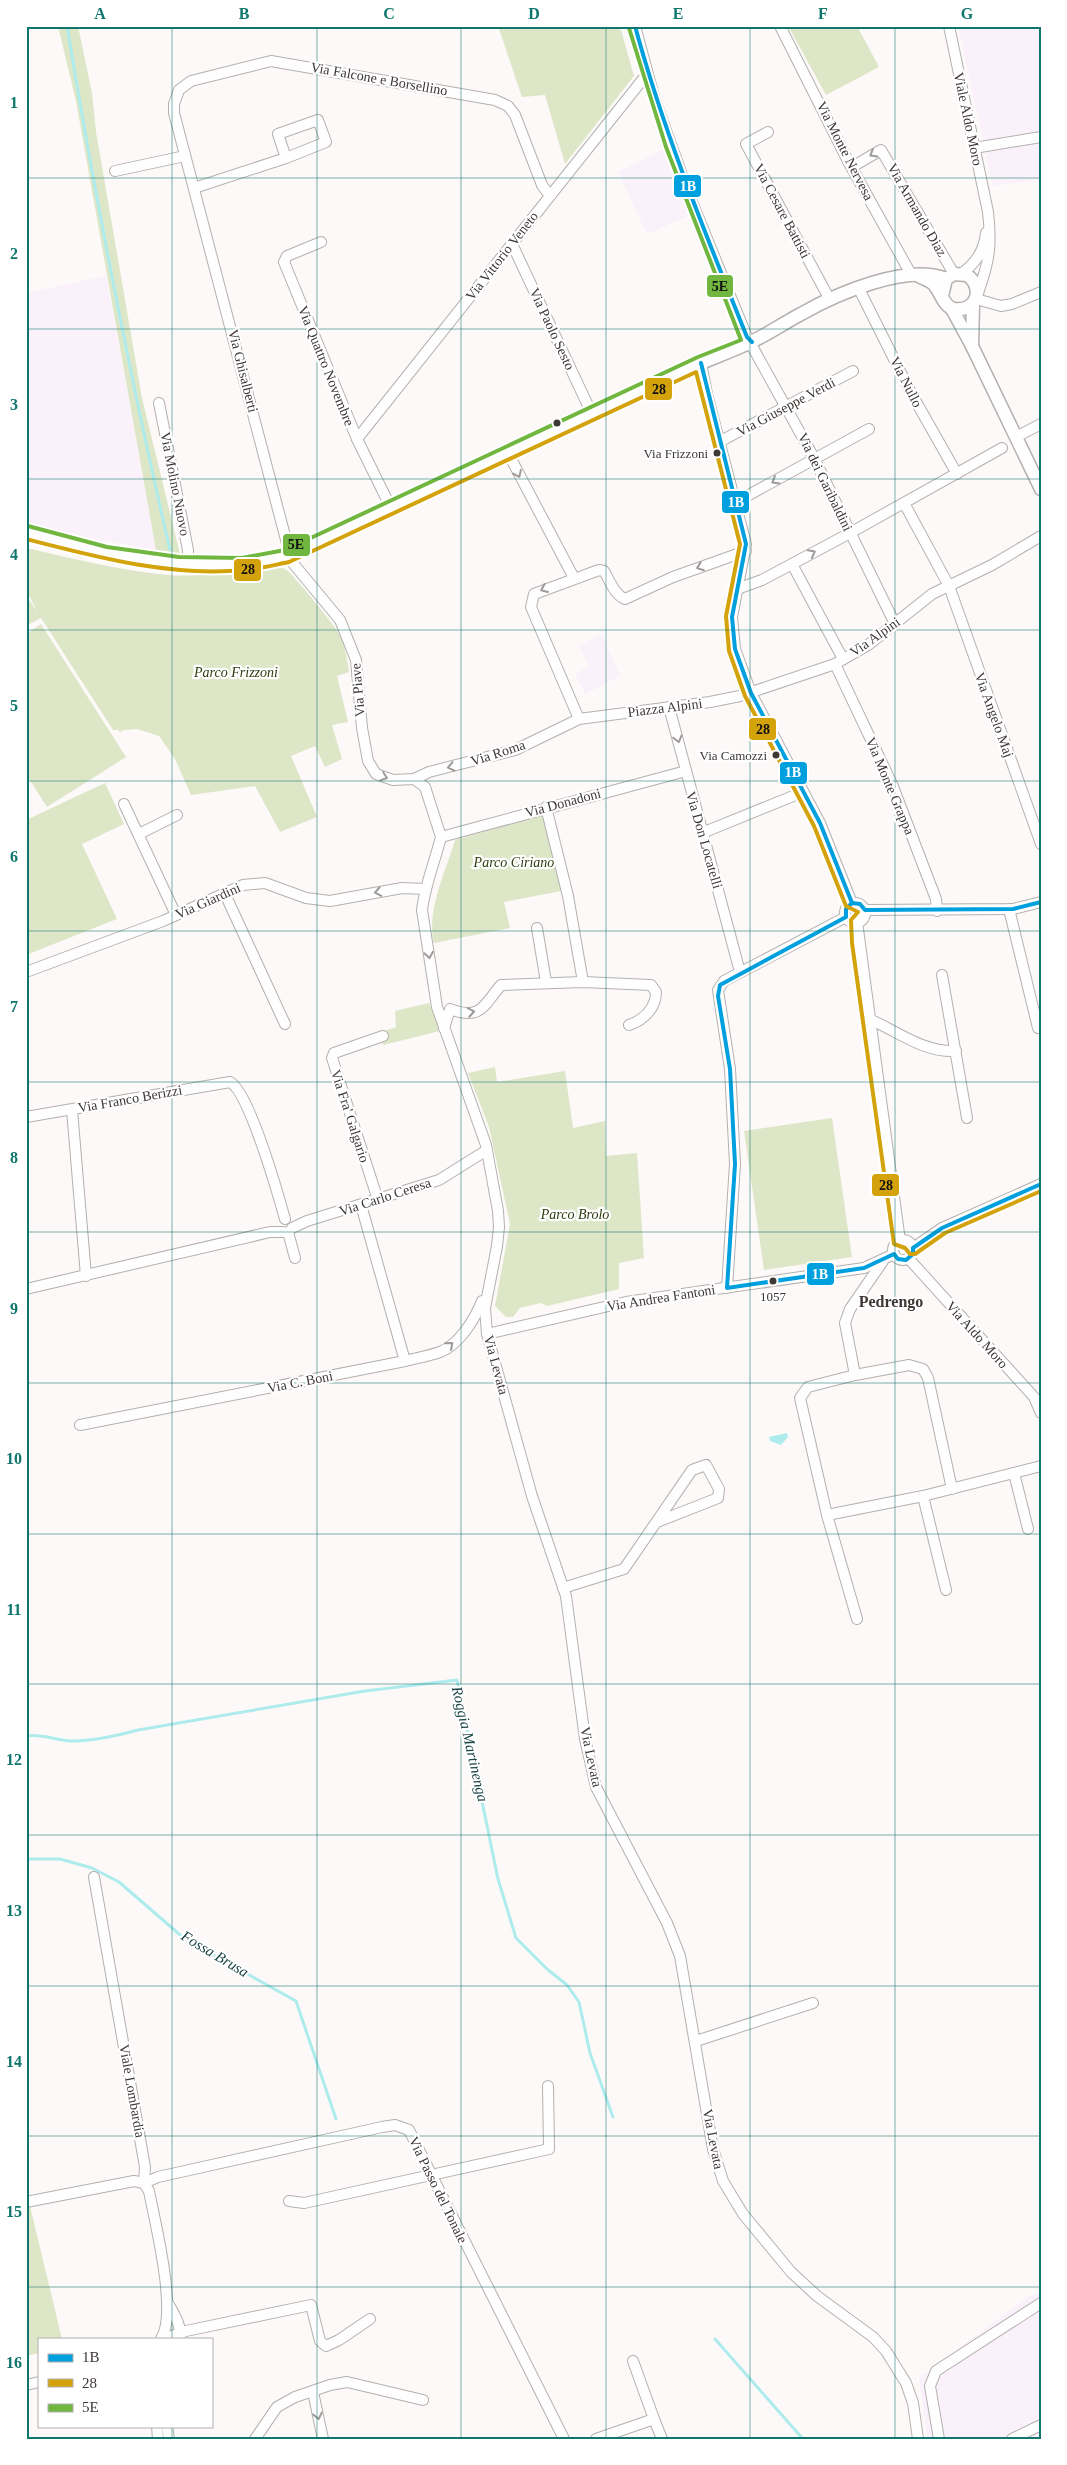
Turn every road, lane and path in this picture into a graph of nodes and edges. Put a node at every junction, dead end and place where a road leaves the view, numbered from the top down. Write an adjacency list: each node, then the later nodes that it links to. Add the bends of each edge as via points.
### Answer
1 (635, 26): 4 (street, Via dei Garibaldini)
2 (780, 26): 11 (street, Via Monte Nervesa)
3 (949, 26): 8 (street, Viale Aldo Moro)
4 (647, 74): 14 (street, Via Vittorio Veneto); 26 (street, Via dei Garibaldini, via 690,197 747,337)
5 (174, 113): 9 (street, Via Ghisalberti); 14 (street, Via Falcone e Borsellino, via 178,90 191,81 271,61 495,100 508,106 515,114 542,185)
6 (768, 132): 24 (street, Via Cesare Battisti, via 746,144)
7 (1041, 138): 8 (street)
8 (974, 148): 15 (street, Viale Aldo Moro)
9 (185, 156): 12 (street); 13 (street, Via Ghisalberti)
10 (286, 158): 10 (street, via 326,142 318,120 278,134); 13 (street)
11 (852, 167): 18 (street, Via Monte Nervesa); 19 (street, Via Armando Diaz, one-way to 11, via 881,150)
12 (115, 171)
13 (194, 188): 50 (street, Via Ghisalberti)
14 (550, 196): 17 (street, Via Vittorio Veneto)
15 (988, 212): 19 (street, Viale Aldo Moro, via 984,244 976,262); 23 (street, Viale Aldo Moro, via 992,241)
16 (322, 242): 36 (street, Via Quattro Novembre, via 287,256 284,262)
17 (512, 244): 32 (street, Via Paolo Sesto); 36 (street, Via Vittorio Veneto)
18 (914, 275): 19 (street); 20 (street, via 880,281); 22 (street, via 934,284)
19 (954, 276): 22 (street); 23 (street, via 974,280)
20 (859, 289): 24 (street); 41 (street, Via Nullo, via 910,391)
21 (1041, 292): 23 (street, via 1001,306)
22 (942, 296): 25 (street)
23 (976, 299): 25 (street, via 964,309); 27 (street)
24 (830, 300): 26 (street)
25 (952, 309): 27 (street)
26 (752, 342): 28 (street); 31 (street, Via dei Garibaldini)
27 (972, 346): 35 (street)
28 (701, 363): 32 (street); 37 (street)
29 (853, 371): 31 (street, Via Giuseppe Verdi)
30 (159, 403): 51 (street, Via Molino Nuovo)
31 (786, 407): 37 (street, Via Giuseppe Verdi); 40 (street, Via dei Garibaldini)
32 (592, 414): 39 (street)
33 (1041, 424): 35 (street)
34 (869, 429): 40 (street)
35 (1016, 438): 42 (street)
36 (357, 439): 45 (street, Via Quattro Novembre)
37 (719, 442): 43 (street)
38 (1002, 448): 41 (street)
39 (508, 453): 45 (street); 53 (street, one-way to 53)
40 (814, 458): 43 (street, one-way to 43); 47 (street, Via dei Garibaldini)
41 (957, 474): 44 (street)
42 (1041, 490)
43 (736, 502): 49 (street)
44 (904, 503): 47 (street); 54 (street, Via Angelo Maj)
45 (391, 508): 50 (street)
46 (26, 532): 51 (street, via 106,553)
47 (850, 533): 52 (street, one-way to 47); 56 (street, Via dei Garibaldini)
48 (1041, 536): 54 (street, Via Alpini)
49 (746, 551): 53 (street, one-way to 53, via 673,577 625,599 619,597 604,571); 55 (street)
50 (288, 555): 51 (street, via 243,564); 62 (street, Via Piave, one-way to 62, via 340,620 351,644 356,660 366,756 376,774 393,780)
51 (188, 564)
52 (792, 564): 55 (street); 57 (street, Via Monte Grappa)
53 (574, 578): 60 (street, one-way to 60, via 534,594 531,607 537,613)
54 (949, 586): 56 (street, Via Alpini, via 932,594); 70 (street, Via Angelo Maj)
55 (737, 589): 58 (street, via 732,632 740,667)
56 (895, 624): 57 (street, Via Alpini, via 868,645)
57 (839, 661): 58 (street, Via Alpini); 77 (street, Via Monte Grappa, via 892,784 936,899)
58 (751, 693): 59 (street, Piazza Alpini); 63 (street)
59 (669, 707): 60 (street, Piazza Alpini); 61 (street, Via Don Locatelli, one-way to 61)
60 (579, 719): 62 (street, Via Roma, one-way to 62, via 515,750 429,772)
61 (686, 771): 65 (street, Via Donadoni); 67 (street, Via Don Locatelli)
62 (414, 779): 69 (street, via 425,787)
63 (804, 792): 67 (street); 74 (street)
64 (124, 804): 68 (street)
65 (546, 807): 69 (street, Via Donadoni); 86 (street, via 568,896)
66 (176, 815): 68 (street)
67 (702, 833): 83 (street, Via Don Locatelli)
68 (139, 834): 78 (street)
69 (440, 837): 71 (street, Via Levata)
70 (1041, 844)
71 (426, 889): 72 (street, Via Giardini, one-way to 72, via 402,888 330,900 306,898 264,883 243,885); 87 (street, Via Levata, one-way to 87, via 422,910)
72 (225, 894): 78 (street, Via Giardini); 90 (street)
73 (1041, 902): 75 (street)
74 (852, 903): 76 (street, via 860,904); 79 (street, via 846,909)
75 (1009, 909): 77 (street); 92 (street, via 1038,1028)
76 (865, 910): 77 (street); 80 (street, via 864,918)
77 (937, 911)
78 (176, 916): 82 (street, Via Giardini)
79 (846, 917): 80 (street); 83 (street)
80 (857, 922): 89 (street)
81 (537, 928): 85 (street)
82 (26, 972)
83 (740, 972): 112 (street, via 724,981 718,996 730,1069 735,1164)
84 (942, 976): 95 (street)
85 (546, 982): 86 (street); 88 (street, one-way to 85, via 472,1014 482,1010 501,985)
86 (583, 982): 91 (street, via 651,985 656,992 655,1003 649,1012)
87 (436, 1001): 88 (street); 93 (street, Via Levata)
88 (450, 1009): 93 (street)
89 (869, 1020): 95 (street, via 927,1048); 104 (street)
90 (286, 1024)
91 (629, 1025)
92 (1041, 1027)
93 (444, 1028): 99 (street, Via Levata)
94 (383, 1036): 101 (street, Via Fra' Galgario, via 334,1053 332,1058)
95 (956, 1051): 98 (street)
96 (72, 1110): 97 (street, Via Franco Berizzi); 103 (street, Via Franco Berizzi, via 225,1082 234,1084 260,1138); 110 (street)
97 (26, 1117)
98 (966, 1118)
99 (487, 1150): 101 (street, Via Carlo Ceresa, via 439,1180); 111 (street, Via Levata, via 499,1227)
100 (1041, 1184): 105 (street, via 942,1228)
101 (378, 1200): 102 (street, Via Carlo Ceresa)
102 (361, 1205): 103 (street, Via Carlo Ceresa); 115 (street)
103 (285, 1225): 107 (street); 110 (street, Via Carlo Ceresa, via 270,1232)
104 (900, 1241): 105 (street, via 908,1242); 106 (street, via 895,1244)
105 (913, 1248): 108 (street)
106 (894, 1254): 108 (street, via 898,1259); 109 (street, Via Andrea Fantoni)
107 (295, 1258)
108 (909, 1259): 117 (street, Via Aldo Moro)
109 (884, 1260): 112 (street, Via Andrea Fantoni, via 864,1268); 116 (street, via 850,1309 845,1323)
110 (86, 1276): 113 (street, Via Carlo Ceresa)
111 (487, 1288): 114 (street, Via Levata); 115 (street, Via C. Boni, one-way to 111, via 441,1352 450,1346 478,1313)
112 (727, 1288): 114 (street, Via Andrea Fantoni, via 626,1302)
113 (26, 1289)
114 (487, 1334): 127 (street, Via Levata, via 532,1496)
115 (405, 1361): 119 (street, Via C. Boni)
116 (855, 1375): 122 (street, via 909,1364 923,1369 928,1378); 124 (street, via 808,1386 800,1398)
117 (1037, 1396): 118 (street, Via Aldo Moro)
118 (1041, 1413)
119 (80, 1425)
120 (1041, 1466): 121 (street)
121 (1014, 1473): 122 (street); 126 (street)
122 (952, 1489): 123 (street)
123 (923, 1496): 124 (street); 128 (street)
124 (827, 1515): 129 (street)
125 (656, 1522): 125 (street, via 692,1470 706,1465 718,1488 718,1498); 127 (street, via 624,1569)
126 (1028, 1529)
127 (564, 1588): 132 (street, Via Levata, via 585,1739 596,1787 675,1942)
128 (946, 1590)
129 (857, 1620)
130 (94, 1877): 135 (street, Viale Lombardia, via 145,2167)
131 (813, 2003): 132 (street)
132 (696, 2041): 153 (street, Via Levata, via 717,2167 729,2194 791,2272 886,2351 906,2383 913,2403)
133 (548, 2086): 134 (street, via 549,2149)
134 (432, 2175): 135 (street, Via Passo del Tonale, via 409,2130 396,2125 158,2177); 137 (street, via 304,2203); 150 (street, Via Passo del Tonale)
135 (144, 2183): 136 (street, Via Passo del Tonale, via 134,2181); 138 (street, Viale Lombardia, via 149,2191)
136 (26, 2202)
137 (288, 2202)
138 (168, 2303): 141 (street, Viale Lombardia); 142 (street, Viale Lombardia)
139 (1041, 2303): 154 (street, via 936,2371 930,2386)
140 (370, 2318): 141 (street, via 326,2346 320,2341 311,2305)
141 (181, 2336)
142 (163, 2338)
143 (633, 2361): 146 (street)
144 (313, 2392): 145 (street, via 347,2382); 148 (street, via 294,2397 277,2407); 149 (street, one-way to 149)
145 (423, 2400)
146 (654, 2419): 151 (street); 152 (street)
147 (1041, 2425): 155 (street)
148 (255, 2439)
149 (323, 2439)
150 (564, 2439)
151 (596, 2439)
152 (662, 2439)
153 (918, 2439)
154 (939, 2439)
155 (1012, 2439)

